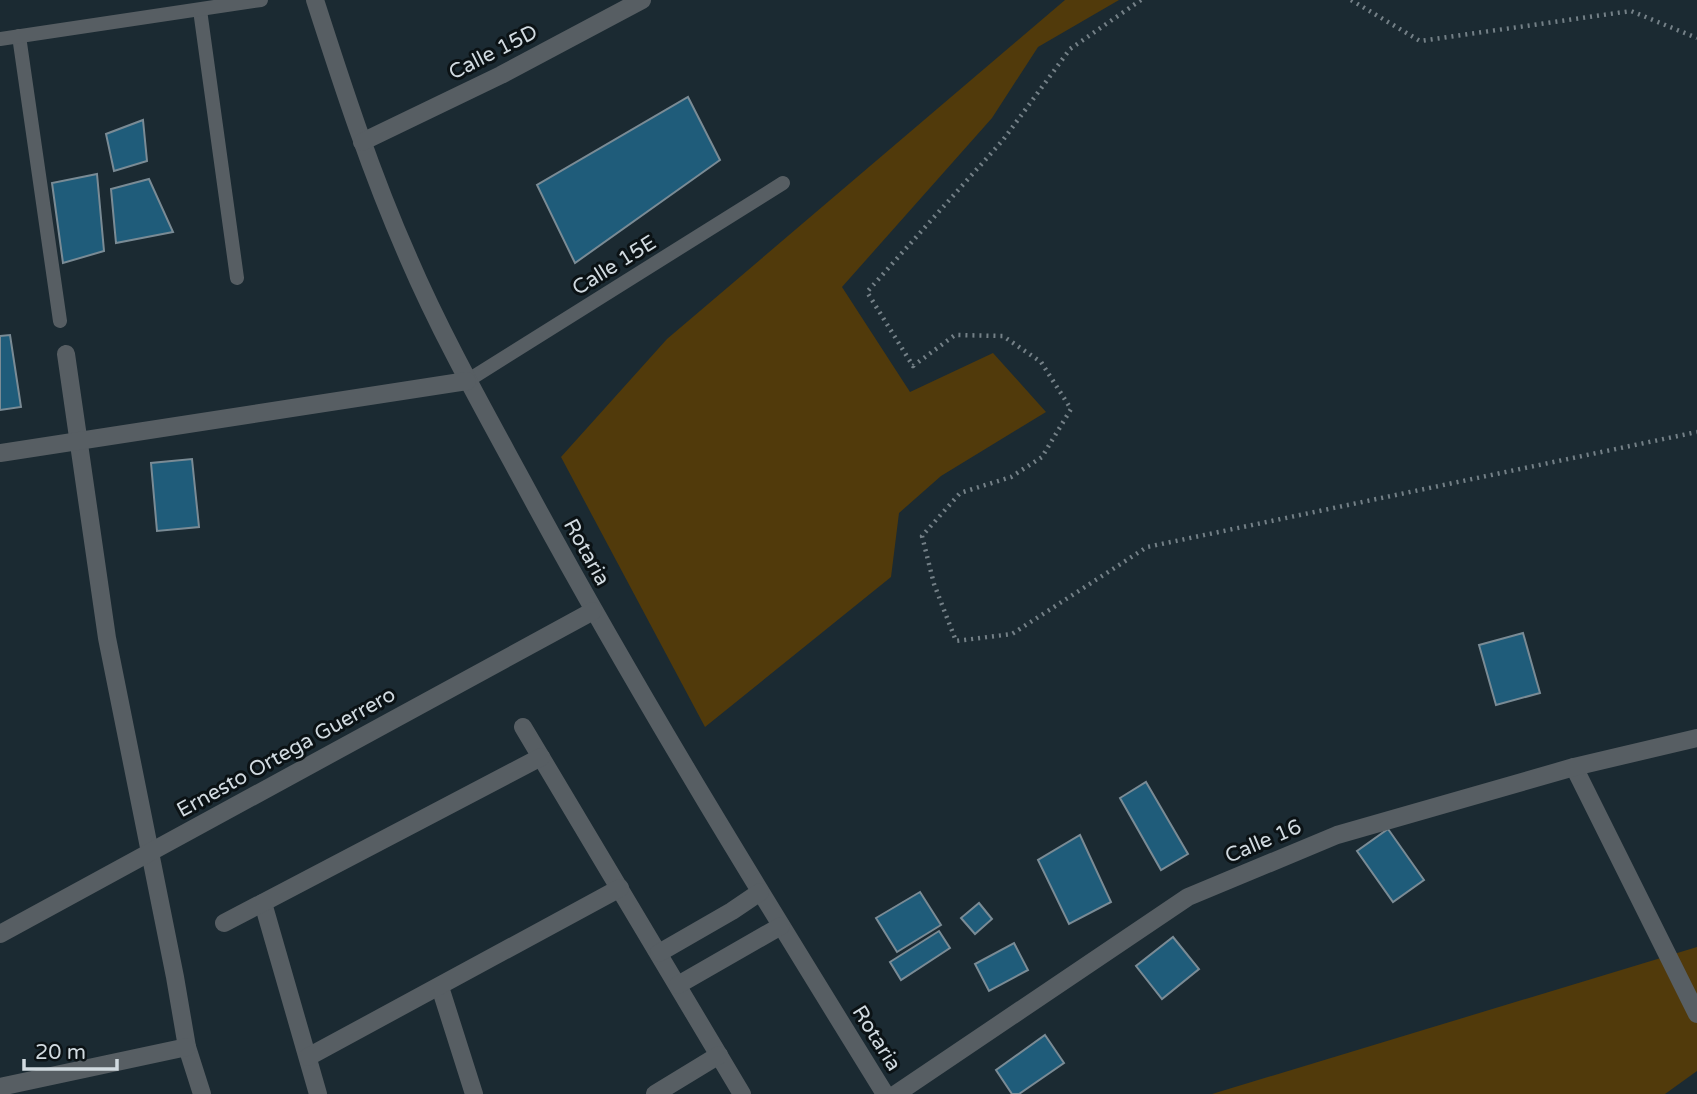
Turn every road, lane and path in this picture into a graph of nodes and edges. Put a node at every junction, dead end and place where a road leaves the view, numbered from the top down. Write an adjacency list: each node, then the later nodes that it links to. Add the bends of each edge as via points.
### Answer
1 (261, 0): 6 (lane)
2 (315, 0): 10 (street, Rotaria)
3 (642, 0): 10 (street, Calle 15D)
4 (1141, 0): 16 (path, via 1070,49 1003,140 867,292 912,366 955,335 1003,335 1041,362 1071,409 1042,457 1011,477 960,493 922,536 956,641 1012,634 1147,547)
5 (1351, 0): 8 (path, via 1420,41 1631,11)
6 (200, 10): 7 (lane); 12 (lane)
7 (19, 36): 9 (lane); 13 (lane)
8 (1697, 38)
9 (0, 39)
10 (362, 142): 15 (street, Rotaria, via 409,260)
11 (783, 183): 15 (lane, Calle 15E)
12 (237, 278)
13 (60, 321)
14 (66, 354): 17 (street)
15 (467, 381): 17 (street); 19 (street, Rotaria)
16 (1697, 432)
17 (79, 439): 18 (street); 24 (street, via 107,638)
18 (0, 453)
19 (593, 611): 24 (street, Ernesto Ortega Guerrero); 26 (street, Rotaria)
20 (523, 727): 22 (street)
21 (1697, 738): 23 (street, Calle 16)
22 (541, 757): 25 (street); 27 (street)
23 (1574, 768): 34 (street); 45 (street, Calle 16, via 1337,835 1188,897)
24 (151, 852): 30 (street, Ernesto Ortega Guerrero); 35 (street)
25 (620, 888): 31 (street); 33 (street)
26 (760, 892): 29 (street, Rotaria); 31 (street)
27 (263, 903): 28 (street); 37 (street)
28 (224, 923)
29 (781, 926): 32 (street); 44 (street, Rotaria)
30 (0, 934)
31 (659, 953): 32 (street)
32 (678, 985): 36 (street)
33 (440, 986): 37 (street); 41 (street)
34 (1697, 1014)
35 (187, 1047): 38 (street); 39 (street)
36 (719, 1055): 42 (street); 43 (street)
37 (308, 1057): 40 (street)
38 (0, 1087)
39 (202, 1094)
40 (318, 1094)
41 (474, 1094)
42 (655, 1094)
43 (742, 1094)
44 (885, 1094)
45 (896, 1094)

